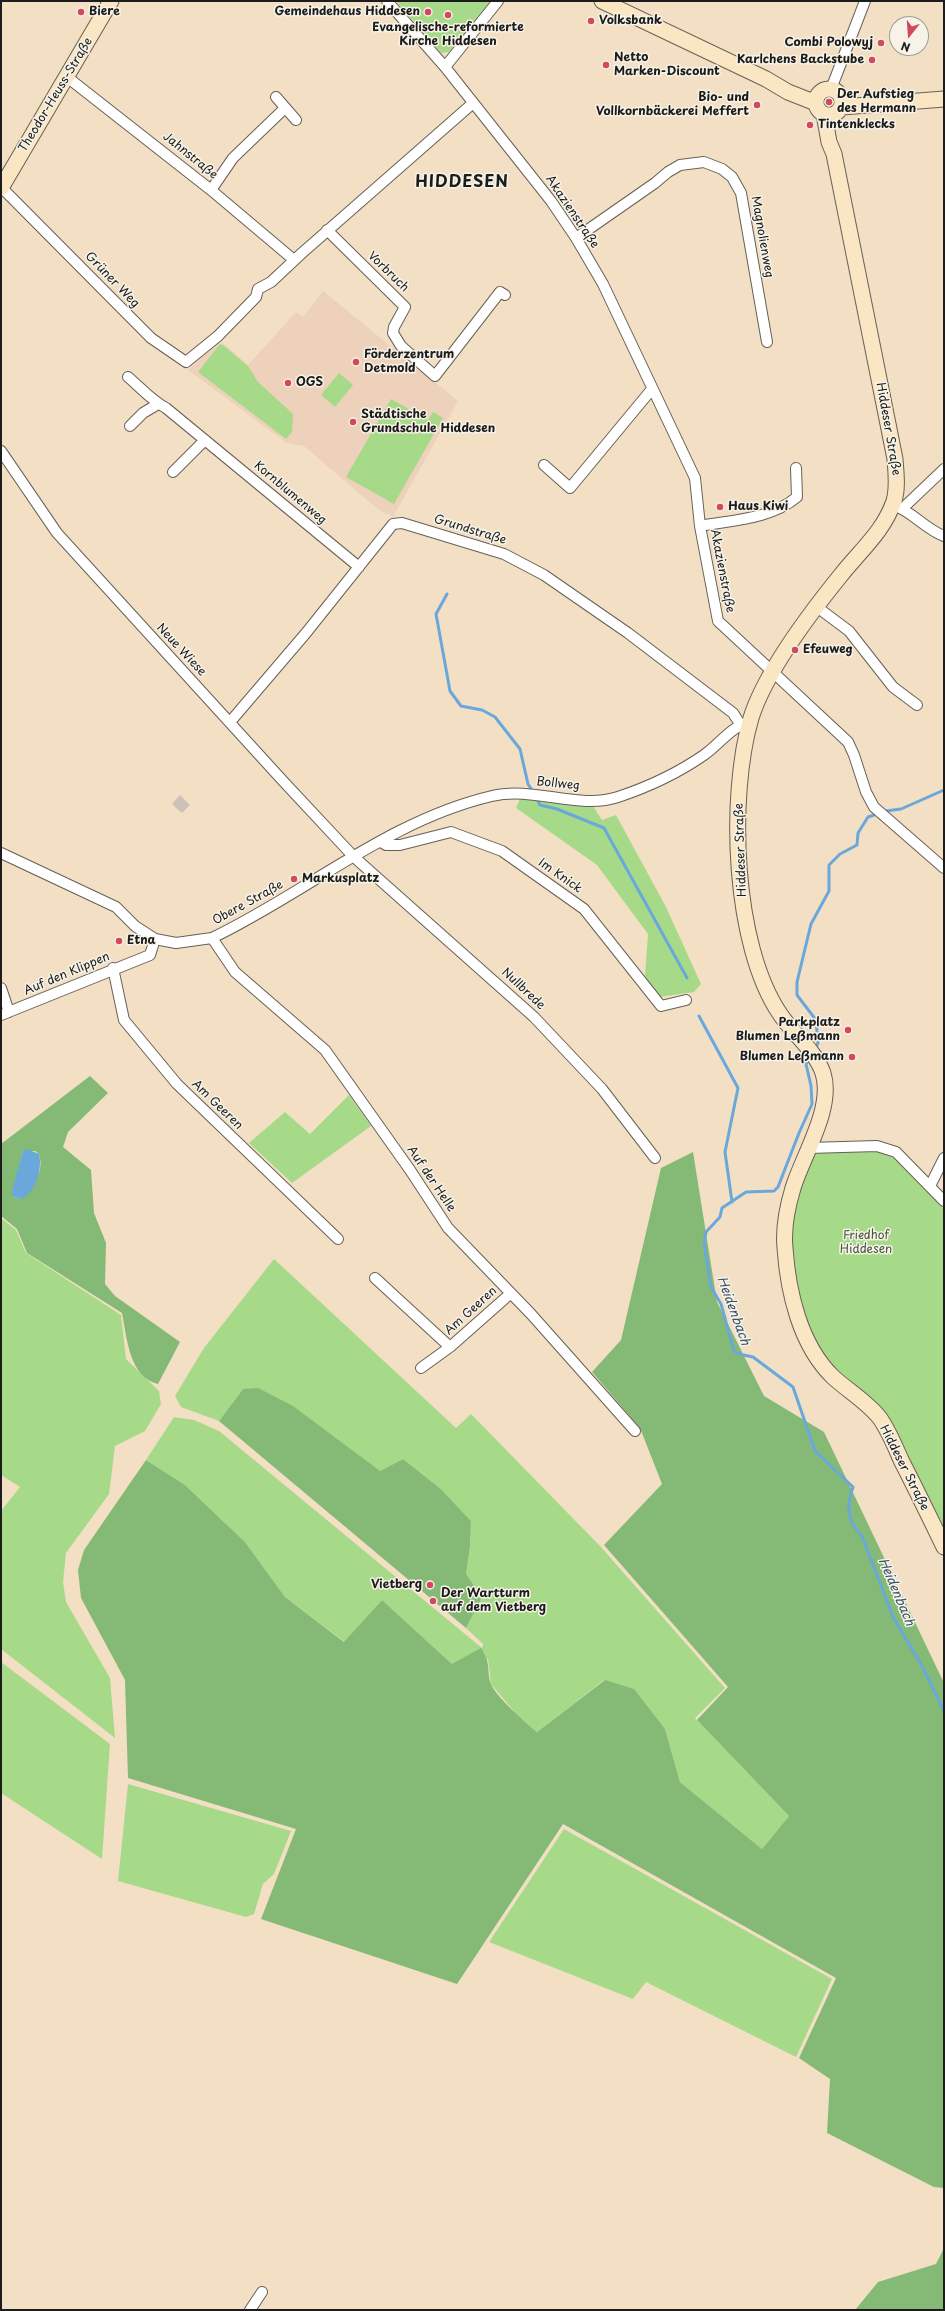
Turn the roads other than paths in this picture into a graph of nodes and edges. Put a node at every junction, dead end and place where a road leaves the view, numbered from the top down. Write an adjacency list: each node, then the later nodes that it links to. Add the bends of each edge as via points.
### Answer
1 (111, 1): 7 (main road, Theodor-Heuss-Straße)
2 (387, 1): 6 (street, Akazienstraße)
3 (498, 1): 6 (street)
4 (602, 1): 10 (main road, via 766,79 788,92)
5 (866, 1): 10 (street)
6 (445, 68): 11 (street, Akazienstraße)
7 (67, 77): 14 (main road, Theodor-Heuss-Straße); 15 (street, Jahnstraße)
8 (276, 97): 12 (street)
9 (944, 99): 10 (main road)
10 (830, 102): 31 (main road, Hiddeser Straße, via 829,142 834,154 895,459)
11 (472, 104): 16 (street); 17 (street, Akazienstraße, via 551,201)
12 (285, 108): 13 (street); 15 (street, via 233,158)
13 (296, 120)
14 (1, 187): 18 (street, Grüner Weg, via 151,338 186,362 213,341 256,297 258,290 271,282)
15 (211, 190): 18 (street, Jahnstraße)
16 (327, 230): 18 (street); 19 (street, Vorbruch, via 405,307 393,333 401,346 435,376 500,292)
17 (576, 238): 20 (street, Magnolienweg, via 680,165 704,162 722,169 732,177 741,193); 22 (street, Akazienstraße, via 603,284)
18 (294, 260)
19 (506, 295)
20 (767, 342)
21 (128, 377): 23 (street, Kornblumenweg, via 151,395)
22 (652, 389): 27 (street, via 570,488); 32 (street, Akazienstraße, via 695,478)
23 (158, 404): 24 (street, via 143,413); 25 (street, Kornblumenweg)
24 (130, 426)
25 (205, 440): 30 (street); 34 (street, Kornblumenweg)
26 (1, 451): 38 (street, Neue Wiese, via 57,533)
27 (544, 465)
28 (796, 468): 32 (street, via 797,497 785,507 768,514)
29 (944, 469): 31 (street)
30 (173, 472)
31 (898, 507): 33 (street); 35 (main road, Hiddeser Straße)
32 (700, 526): 36 (street, Akazienstraße, via 718,621)
33 (944, 536)
34 (359, 567): 38 (street, Grundstraße); 39 (street, Grundstraße, via 393,524 402,523 504,554 544,575 628,633)
35 (817, 607): 36 (main road, Hiddeser Straße); 37 (street, via 849,631 893,687)
36 (773, 671): 39 (main road, Hiddeser Straße); 43 (street, Akazienstraße, via 848,742 874,807)
37 (917, 705)
38 (230, 722): 42 (street, Neue Wiese)
39 (745, 723): 40 (street, Bollweg, via 679,771 618,797 602,801 543,795 492,796 431,815); 50 (main road, Hiddeser Straße, via 739,811 741,887 750,945 757,968 780,1014 812,1054 825,1082 825,1098)
40 (381, 842): 42 (street, Bollweg); 48 (street, Im Knick, via 386,845 400,845 451,832 502,851 584,909 661,1006)
41 (1, 853): 45 (street, Obere Straße, via 116,907 135,926)
42 (354, 857): 44 (street, Obere Straße); 51 (street, Nullbrede, via 534,1017 602,1089)
43 (944, 868)
44 (212, 938): 45 (street, Obere Straße, via 176,943); 57 (street, Auf der Helle, via 235,972 324,1050 448,1228)
45 (155, 939): 46 (street, Auf den Klippen, via 150,955)
46 (113, 968): 49 (street, Auf den Klippen); 55 (street, Am Geeren, via 124,1020 177,1084)
47 (1, 988): 49 (street)
48 (686, 1000)
49 (5, 1014)
50 (808, 1148): 53 (street, via 877,1146 896,1152); 61 (main road, Hiddeser Straße, via 793,1186 784,1228 788,1272 800,1325 809,1344 831,1375 878,1417)
51 (655, 1158)
52 (944, 1158): 53 (street)
53 (930, 1186): 54 (street)
54 (944, 1201)
55 (338, 1239)
56 (375, 1278): 58 (street, Am Geeren)
57 (510, 1294): 58 (street, Am Geeren); 60 (street, Auf der Helle)
58 (450, 1347): 59 (street, Am Geeren)
59 (421, 1368)
60 (636, 1431)
61 (944, 1547)
62 (262, 2292): 63 (street)
63 (250, 2310)

